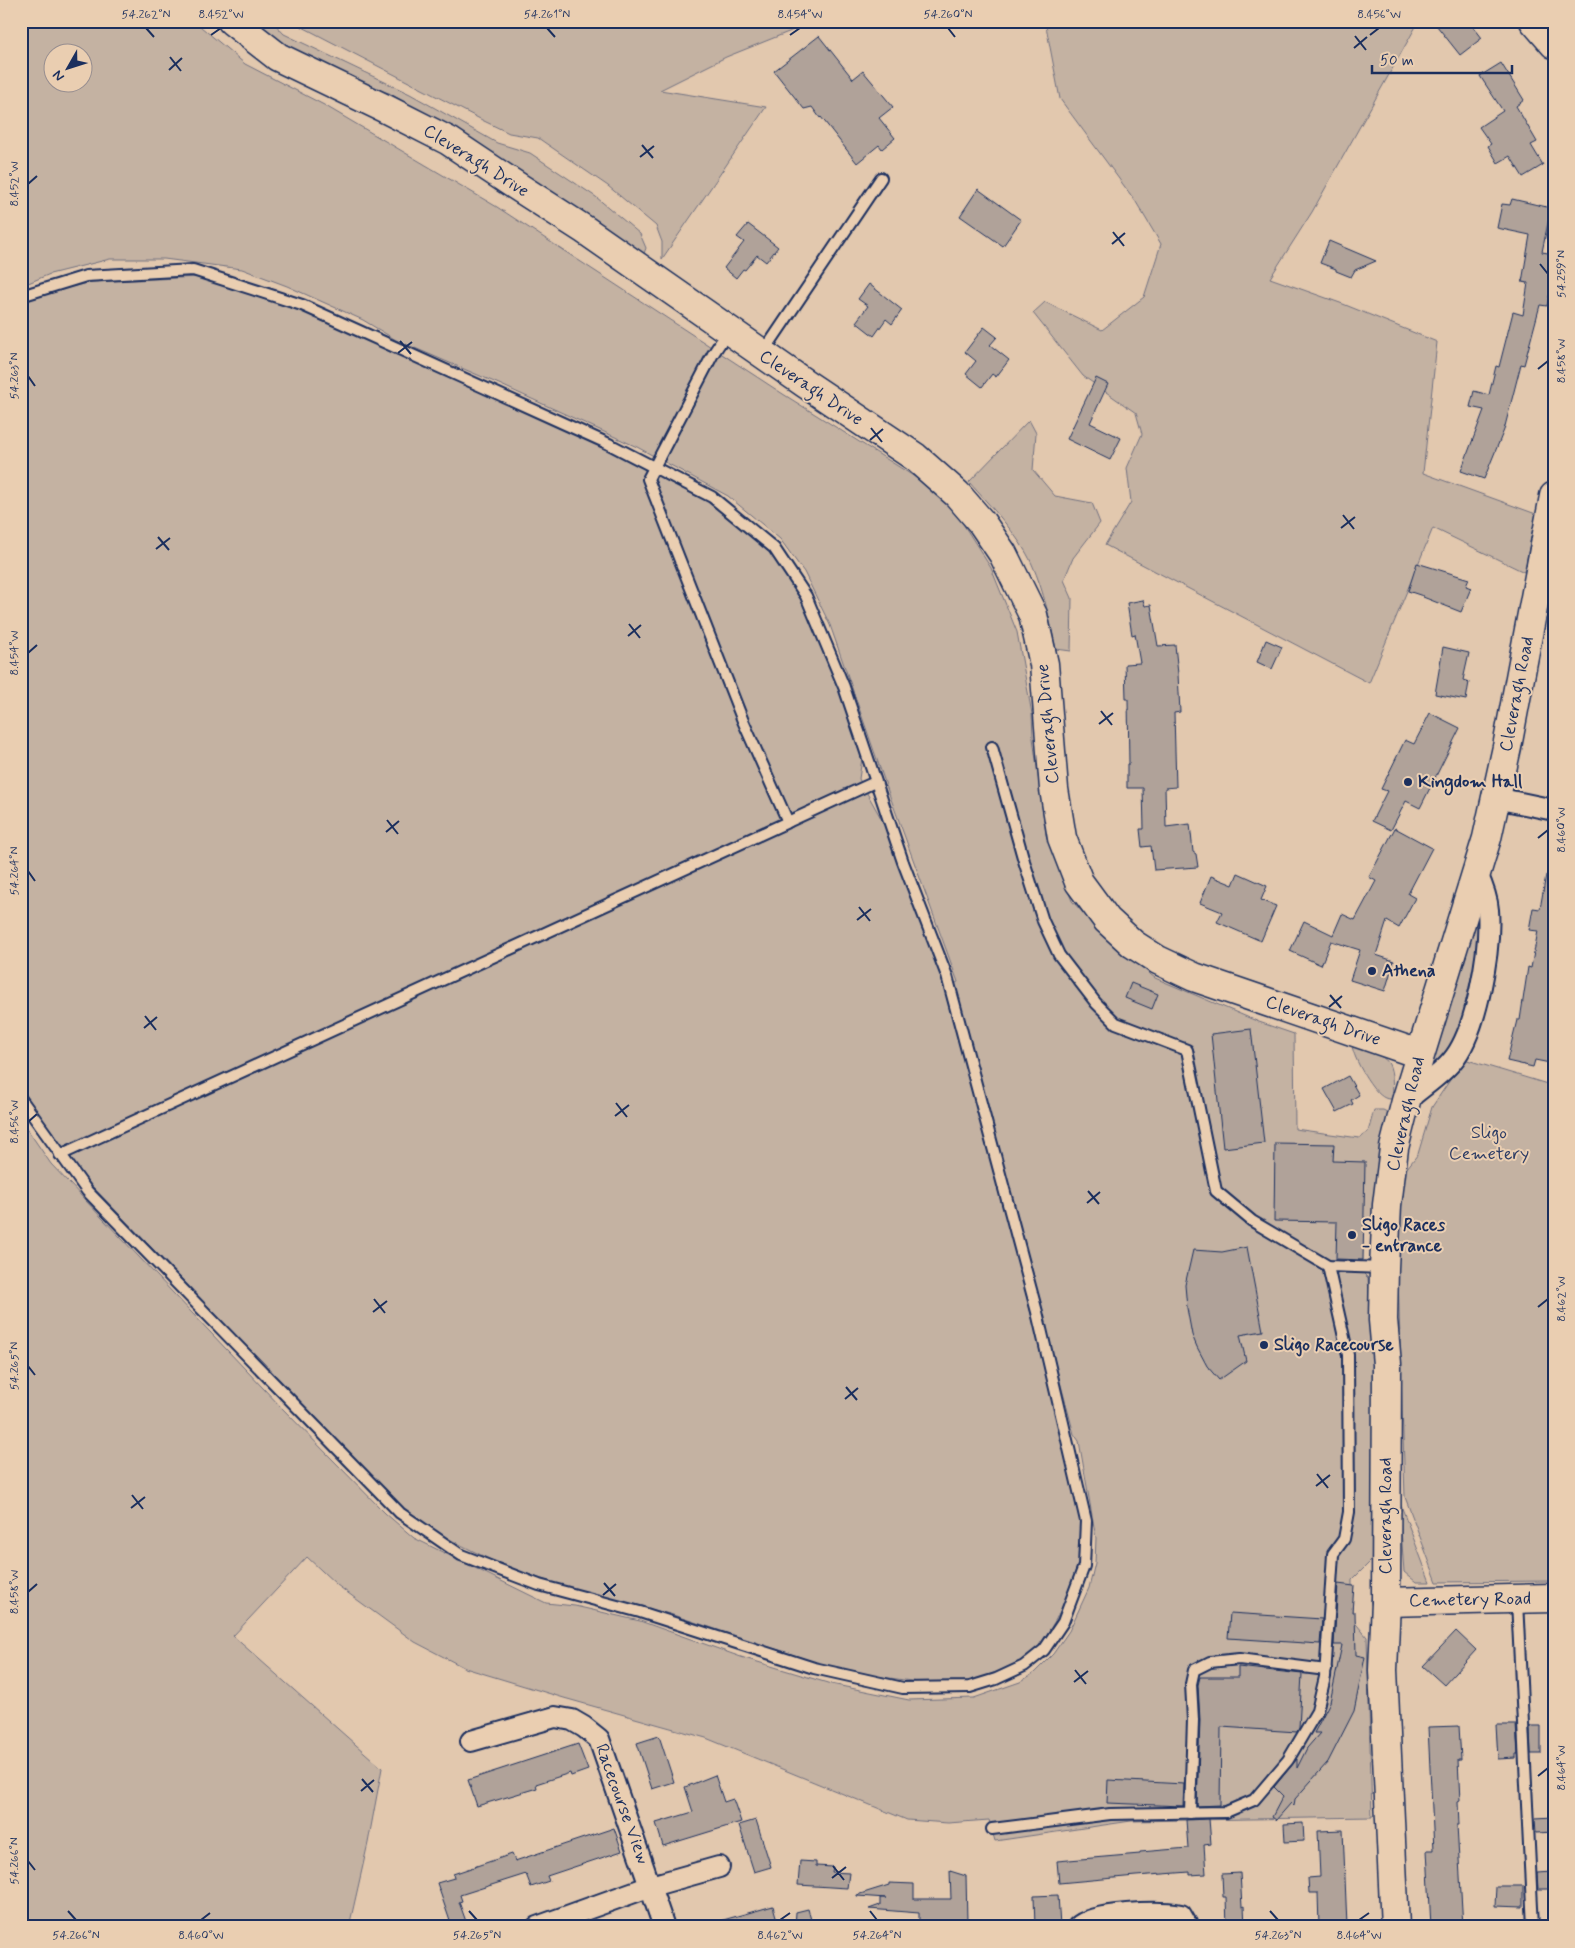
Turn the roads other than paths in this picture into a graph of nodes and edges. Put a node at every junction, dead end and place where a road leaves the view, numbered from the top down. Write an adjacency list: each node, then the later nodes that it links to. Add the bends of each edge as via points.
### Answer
1 (232, 21): 6 (street, Cleveragh Drive, via 278,57 449,141 585,230)
2 (1534, 21): 3 (street)
3 (1554, 44)
4 (881, 178): 7 (lane)
5 (21, 296): 8 (lane, via 86,276 193,270 302,306 610,444)
6 (728, 330): 7 (street, Cleveragh Drive); 8 (lane)
7 (762, 354): 16 (street, Cleveragh Drive, via 915,458 957,494 1004,554 1033,615 1044,664 1054,789 1062,838 1079,882 1107,920 1133,944 1194,977)
8 (654, 467): 11 (lane, via 712,497 774,548 806,596 844,687); 14 (lane, via 648,479 653,493 743,721)
9 (1554, 496): 12 (street, Cleveragh Road)
10 (992, 747): 20 (lane, via 1043,921 1059,955 1116,1023 1187,1050 1216,1191 1252,1221)
11 (875, 782): 14 (lane); 19 (lane, via 947,976 1037,1312 1086,1521 1084,1566 1063,1622 1044,1650 1024,1666 996,1679 970,1687 903,1688 814,1668 640,1612 539,1585 462,1555 400,1513 87,1191)
12 (1496, 798): 13 (street); 15 (street, Cleveragh Road)
13 (1554, 810)
14 (788, 822): 19 (lane)
15 (1477, 874): 16 (street, Cleveragh Road); 18 (street, via 1484,887 1488,910 1487,949 1469,1033 1451,1062)
16 (1419, 1054): 18 (street, Cleveragh Road)
17 (21, 1099): 19 (lane)
18 (1406, 1101): 21 (street, Cleveragh Road, via 1393,1157)
19 (60, 1155)
20 (1328, 1266): 21 (lane); 25 (lane, via 1348,1355 1349,1512 1344,1539 1333,1554)
21 (1384, 1268): 24 (street, Cleveragh Road)
22 (1554, 1598): 23 (street, Cemetery Road)
23 (1517, 1599): 24 (street, Cemetery Road); 36 (lane)
24 (1386, 1602): 35 (street, Cleveragh Road, via 1383,1670)
25 (1326, 1670): 27 (lane, via 1317,1711 1288,1760 1254,1800 1226,1812); 27 (lane, via 1239,1659 1210,1662 1194,1670)
26 (471, 1741): 30 (street, Racecourse View, via 555,1717 572,1720 599,1739)
27 (1190, 1813): 28 (lane, via 1110,1814)
28 (992, 1829)
29 (719, 1867): 30 (street, Racecourse View)
30 (651, 1886): 31 (street, Racecourse View); 32 (street, Racecourse View)
31 (538, 1927)
32 (664, 1927)
33 (1078, 1927): 34 (street, via 1083,1922 1105,1916 1166,1912 1181,1915)
34 (1188, 1927)
35 (1395, 1927)
36 (1533, 1927)

